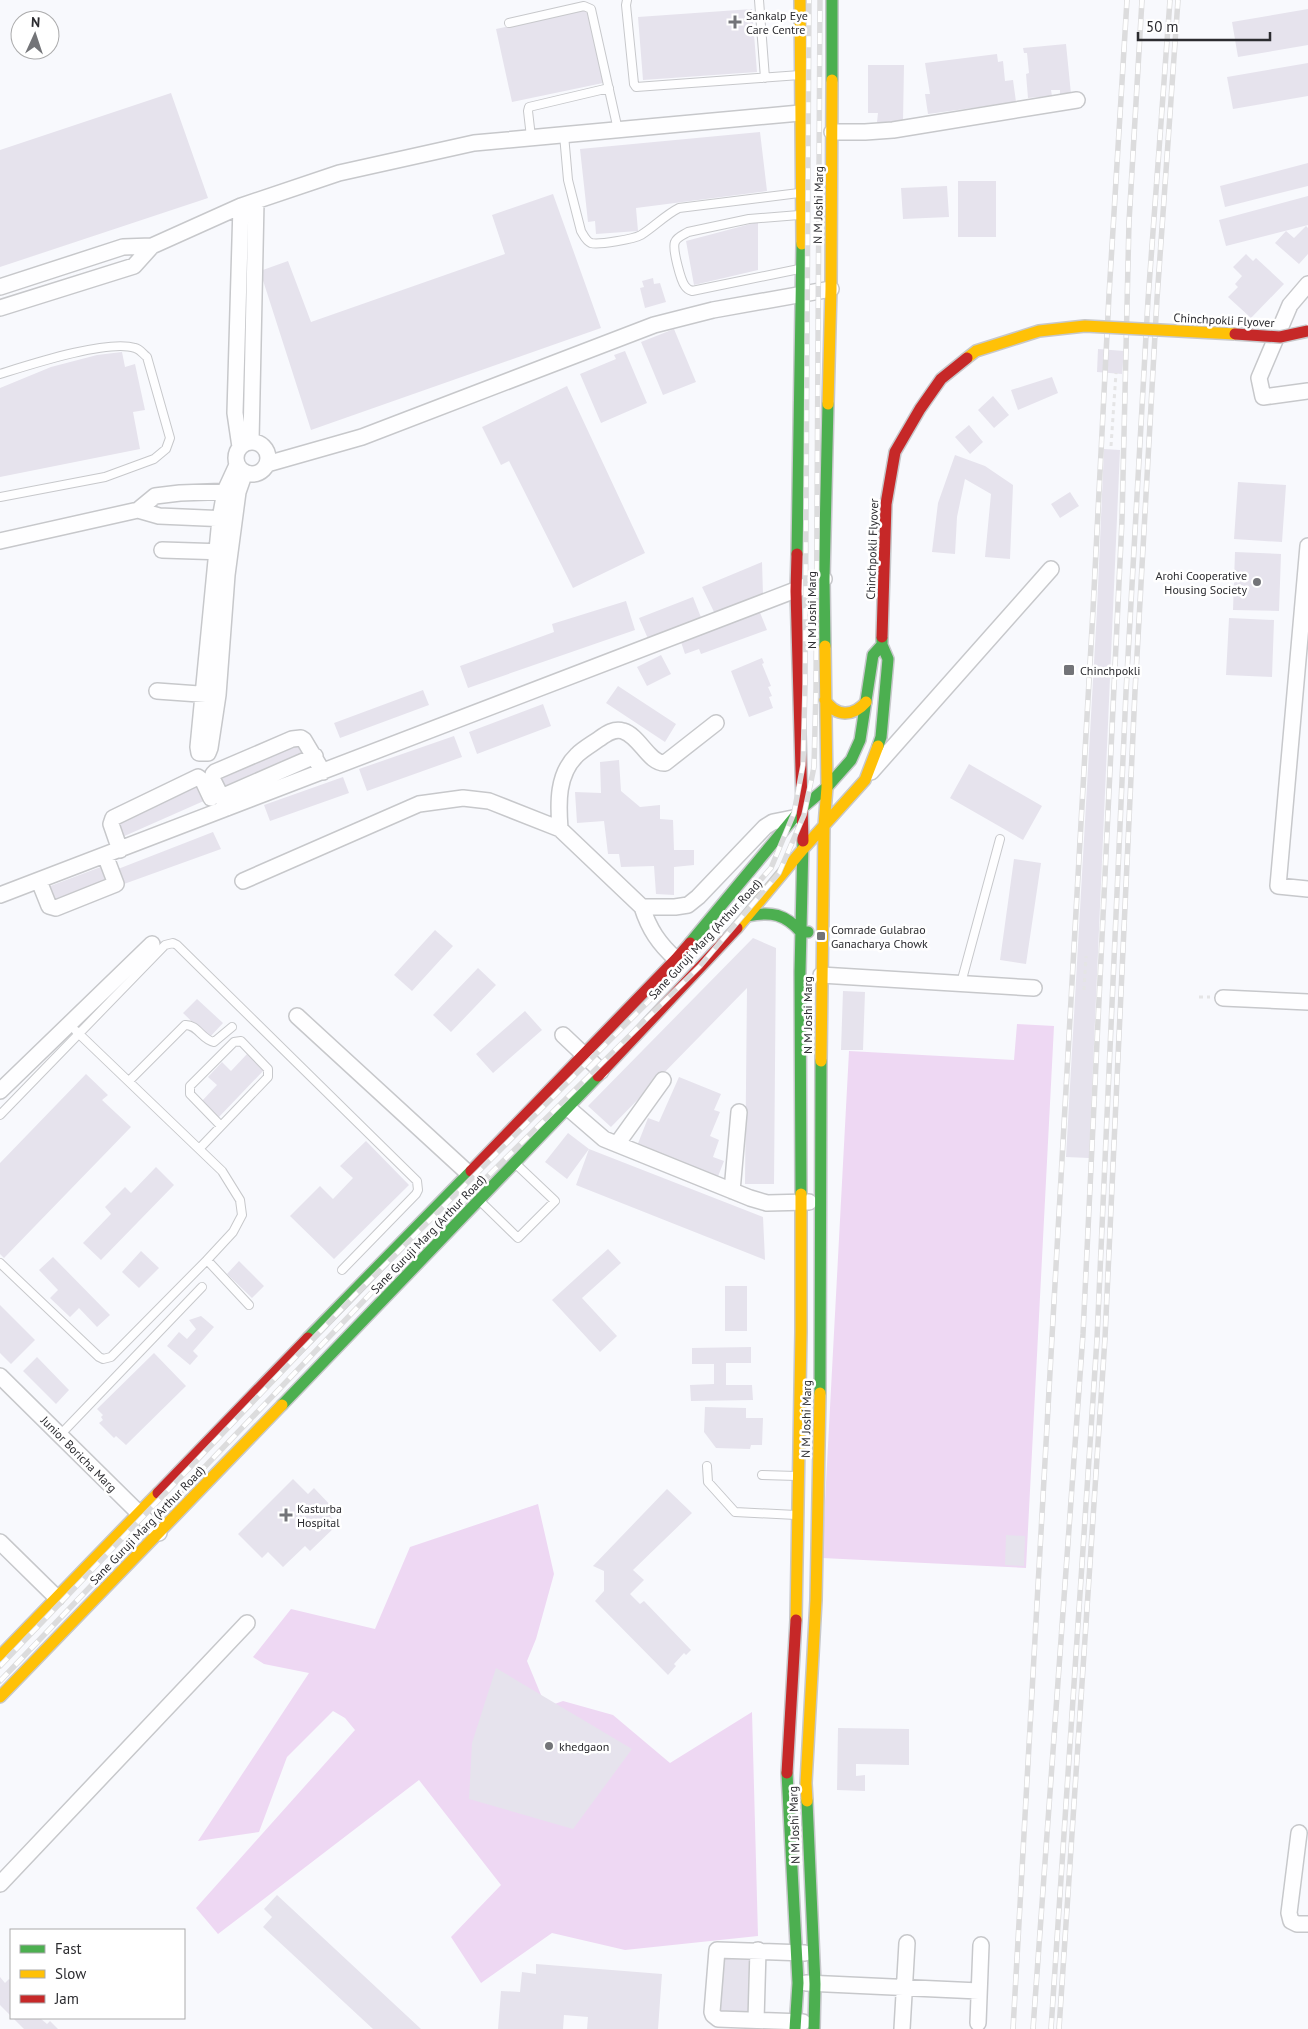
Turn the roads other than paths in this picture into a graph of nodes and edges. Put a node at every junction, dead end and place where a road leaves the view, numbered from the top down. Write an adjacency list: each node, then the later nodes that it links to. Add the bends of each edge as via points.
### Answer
1 (627, 0): 7 (lane, via 636,87)
2 (759, 0): 7 (lane)
3 (800, 0): 6 (main road, N M Joshi Marg)
4 (832, 0): 12 (main road, N M Joshi Marg)
5 (509, 23): 8 (lane, via 588,6)
6 (800, 75): 7 (lane); 10 (main road, N M Joshi Marg)
7 (766, 78)
8 (609, 88): 11 (lane); 14 (lane, via 529,107)
9 (1077, 100): 12 (street, via 893,130)
10 (800, 113): 11 (street); 15 (main road, N M Joshi Marg)
11 (618, 130): 13 (street)
12 (832, 132): 23 (main road, N M Joshi Marg)
13 (564, 134): 14 (street); 15 (lane, via 568,180 581,232 585,239 594,243 634,238 679,208)
14 (531, 137): 16 (street, via 474,143 349,171)
15 (801, 193): 18 (main road, N M Joshi Marg)
16 (256, 201): 17 (street); 29 (street)
17 (241, 206): 19 (street); 29 (street, via 235,413)
18 (801, 214): 20 (main road, N M Joshi Marg); 20 (lane, via 749,219 688,232 674,243 674,250 682,281 692,291)
19 (152, 246): 22 (street, via 123,247); 25 (street, via 134,266)
20 (801, 269): 24 (main road, N M Joshi Marg)
21 (1308, 284): 28 (street, via 1290,305 1259,378 1263,397)
22 (0, 287)
23 (831, 289): 24 (street); 41 (main road, N M Joshi Marg)
24 (802, 294): 30 (street, via 713,310 654,325 362,437); 42 (main road, N M Joshi Marg)
25 (0, 308)
26 (1308, 331): 43 (main road, Chinchpokli Flyover, bridge, via 1280,337 1085,326 1039,332 976,351 941,379 896,452 886,504)
27 (0, 374): 33 (lane, via 44,359 124,346 138,348 147,358 170,438 166,449 154,459 105,477)
28 (1308, 391)
29 (246, 444): 30 (street, via 257,442 266,448); 31 (street, via 236,455)
30 (267, 464): 31 (street, via 256,474)
31 (241, 469): 32 (street)
32 (232, 491): 34 (street, via 155,496); 35 (street)
33 (0, 497)
34 (138, 510): 35 (street, via 159,516); 36 (street)
35 (227, 519): 39 (street)
36 (0, 541)
37 (1308, 546): 61 (street, via 1278,886)
38 (162, 550): 39 (street)
39 (223, 552): 44 (street, via 211,691)
40 (1051, 569): 50 (street)
41 (824, 579): 42 (street); 45 (main road, N M Joshi Marg)
42 (796, 591): 49 (street); 53 (main road, N M Joshi Marg)
43 (882, 641): 46 (main road, Sane Guruji Marg (Arthur Road), via 873,655); 50 (main road, Chinchpokli Flyover, via 888,659 881,737)
44 (157, 687)
45 (825, 700): 46 (main road, via 829,707 841,713 861,709); 51 (main road, N M Joshi Marg)
46 (866, 702): 51 (main road, Sane Guruji Marg (Arthur Road), via 860,740 851,760)
47 (716, 723): 55 (street, via 665,763 656,761 623,730 610,731 570,763 558,802)
48 (315, 756): 49 (street); 52 (street); 52 (street, via 304,740 297,738 215,772 212,778)
49 (323, 772): 52 (street)
50 (865, 780): 54 (main road, Sane Guruji Marg (Arthur Road))
51 (827, 787): 53 (main road, Sane Guruji Marg (Arthur Road)); 54 (main road, N M Joshi Marg)
52 (222, 806): 58 (street); 58 (street, via 202,779 194,778 112,819)
53 (798, 813): 57 (main road, N M Joshi Marg); 63 (street, via 766,827 688,905); 68 (main road, Sane Guruji Marg (Arthur Road))
54 (824, 826): 57 (main road, Sane Guruji Marg (Arthur Road)); 66 (main road, N M Joshi Marg)
55 (560, 828): 60 (street, via 489,801 463,798 419,804); 63 (street)
56 (1000, 839): 70 (lane)
57 (803, 849): 64 (main road, Sane Guruji Marg (Arthur Road)); 65 (main road, N M Joshi Marg)
58 (112, 852): 59 (street); 59 (street, via 116,884 56,908 49,906)
59 (39, 881): 62 (street)
60 (244, 881)
61 (1308, 889)
62 (0, 896)
63 (642, 907): 68 (street, via 654,936)
64 (748, 916): 65 (main road, via 763,912 783,915); 78 (main road, Sane Guruji Marg (Arthur Road))
65 (801, 932): 66 (main road); 96 (main road, N M Joshi Marg)
66 (822, 933): 69 (main road, N M Joshi Marg)
67 (152, 944): 77 (street)
68 (676, 959): 75 (main road, Sane Guruji Marg (Arthur Road))
69 (821, 975): 70 (street); 97 (main road, N M Joshi Marg)
70 (961, 983): 71 (street)
71 (1034, 988)
72 (1223, 998): 73 (street)
73 (1308, 1002)
74 (297, 1016): 92 (street)
75 (620, 1017): 78 (main road); 80 (main road, Sane Guruji Marg (Arthur Road))
76 (232, 1027): 83 (lane, via 214,1042 191,1025 185,1025)
77 (74, 1029): 83 (lane); 84 (street); 87 (lane); 100 (lane, via 165,945 177,945 417,1181 416,1194)
78 (637, 1032): 81 (main road, Sane Guruji Marg (Arthur Road))
79 (563, 1034): 80 (street)
80 (584, 1054): 81 (street); 92 (main road, Sane Guruji Marg (Arthur Road))
81 (601, 1071): 85 (main road, Sane Guruji Marg (Arthur Road))
82 (663, 1080): 89 (street)
83 (129, 1081): 90 (lane)
84 (0, 1091)
85 (567, 1107): 89 (street, via 604,1139); 91 (main road, Sane Guruji Marg (Arthur Road))
86 (739, 1112): 93 (street)
87 (0, 1115)
88 (220, 1126): 88 (lane, via 190,1094 190,1086 234,1042 242,1041 268,1069 268,1077); 90 (lane)
89 (617, 1144): 93 (street)
90 (199, 1149): 98 (lane, via 222,1171 240,1200 242,1215 234,1232)
91 (516, 1163): 95 (main road, Sane Guruji Marg (Arthur Road)); 95 (lane, via 555,1201 518,1238)
92 (468, 1173): 94 (main road, Sane Guruji Marg (Arthur Road))
93 (732, 1191): 96 (street, via 767,1202)
94 (461, 1199): 95 (main road, Sane Guruji Marg (Arthur Road)); 105 (main road, Sane Guruji Marg (Arthur Road)); 105 (main road, Sane Guruji Marg (Arthur Road))
95 (479, 1200)
96 (801, 1202): 97 (street); 103 (main road, N M Joshi Marg)
97 (820, 1202): 104 (main road, N M Joshi Marg)
98 (207, 1260): 99 (lane, via 108,1359 99,1357); 102 (lane)
99 (0, 1263)
100 (342, 1270)
101 (202, 1288): 108 (lane)
102 (249, 1305)
103 (802, 1332): 104 (main road); 111 (main road, N M Joshi Marg)
104 (821, 1332): 119 (main road, N M Joshi Marg)
105 (332, 1333): 107 (main road, Sane Guruji Marg (Arthur Road)); 107 (main road, Sane Guruji Marg (Arthur Road))
106 (0, 1376): 108 (street, Junior Boricha Marg)
107 (244, 1424): 112 (main road, Sane Guruji Marg (Arthur Road)); 112 (main road, Sane Guruji Marg (Arthur Road))
108 (60, 1435): 113 (street, Junior Boricha Marg)
109 (707, 1466): 114 (lane, via 712,1489 734,1512)
110 (762, 1475): 111 (lane)
111 (799, 1476): 114 (main road, N M Joshi Marg)
112 (178, 1493): 113 (main road, Sane Guruji Marg (Arthur Road)); 115 (main road, Sane Guruji Marg (Arthur Road))
113 (138, 1513): 115 (street, Junior Boricha Marg); 117 (main road, Sane Guruji Marg (Arthur Road))
114 (798, 1515): 118 (main road, N M Joshi Marg)
115 (159, 1533): 122 (main road, Sane Guruji Marg (Arthur Road))
116 (0, 1542): 117 (street)
117 (56, 1598): 121 (main road, Sane Guruji Marg (Arthur Road))
118 (797, 1600): 119 (main road); 123 (main road, N M Joshi Marg)
119 (816, 1600): 124 (main road, N M Joshi Marg)
120 (246, 1624): 128 (street)
121 (0, 1656)
122 (0, 1697)
123 (788, 1753): 124 (main road); 125 (main road, N M Joshi Marg)
124 (807, 1754): 126 (main road, N M Joshi Marg)
125 (787, 1781): 126 (main road); 134 (main road, N M Joshi Marg)
126 (806, 1783): 133 (main road, N M Joshi Marg)
127 (1299, 1833): 129 (street, via 1289,1914 1291,1921)
128 (0, 1884)
129 (1308, 1924)
130 (907, 1943): 137 (street)
131 (981, 1945): 138 (street)
132 (758, 1950): 134 (street); 139 (street); 139 (street, via 717,1950 712,2012 718,2019)
133 (813, 1952): 134 (street); 136 (main road, N M Joshi Marg)
134 (796, 1953): 135 (main road, N M Joshi Marg)
135 (798, 1983): 136 (street); 141 (main road, N M Joshi Marg)
136 (816, 1984): 137 (street); 142 (main road, N M Joshi Marg)
137 (904, 1988): 138 (street); 143 (street)
138 (979, 1991): 140 (street)
139 (756, 2020): 141 (street)
140 (978, 2024)
141 (796, 2025): 142 (street)
142 (814, 2026)
143 (902, 2029)

